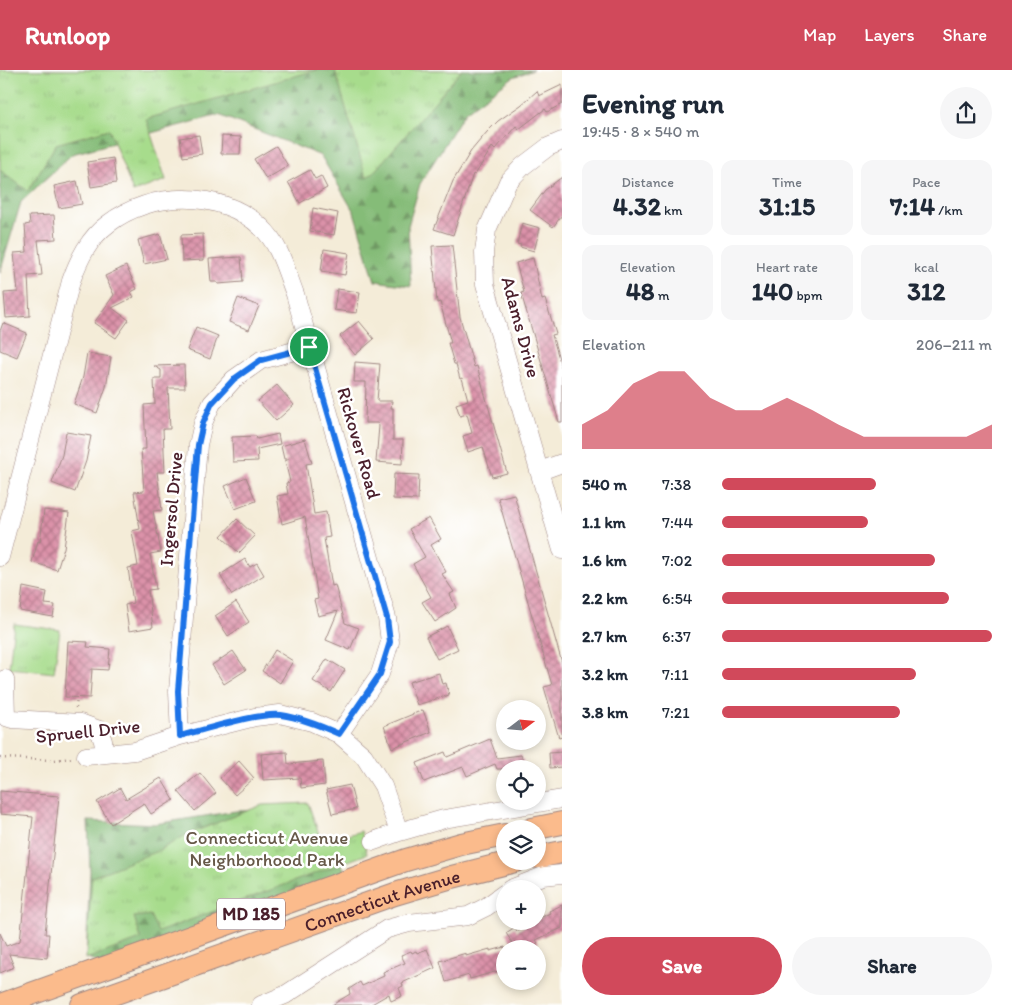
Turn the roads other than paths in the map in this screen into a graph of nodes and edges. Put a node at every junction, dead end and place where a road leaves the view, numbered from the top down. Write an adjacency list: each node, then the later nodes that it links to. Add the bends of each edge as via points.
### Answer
1 (562, 140): 4 (street, Adams Drive, via 523,166 508,182 487,230 484,252 485,284)
2 (309, 347): 6 (street, Rickover Road, via 295,294 275,242 260,226 232,207 208,200 164,201 126,212 91,241 71,281); 8 (street, Rickover Road, via 387,618 390,642 380,674); 9 (street, Ingersol Drive, via 261,360 234,379 212,403 203,423 198,445 178,691)
3 (562, 462): 4 (street)
4 (540, 471): 5 (street, Adams Drive)
5 (562, 550)
6 (0, 557)
7 (5, 679): 10 (street, via 6,717 80,724 98,730)
8 (339, 734): 9 (street, Spruell Drive, via 312,722 280,714); 15 (street, Spruell Drive, via 364,756 383,786)
9 (180, 736): 10 (street, Spruell Drive, via 135,751)
10 (106, 754): 11 (street, Spruell Drive)
11 (86, 756)
12 (562, 799): 15 (street, via 444,819)
13 (562, 823): 14 (main road)
14 (546, 826)
15 (399, 832): 17 (street)
16 (496, 837): 24 (main road, Connecticut Avenue / MD 185, via 406,860)
17 (374, 841)
18 (562, 852): 19 (main road)
19 (546, 855)
20 (496, 866): 25 (main road, Connecticut Avenue / MD 185, via 395,894)
21 (562, 874): 22 (street)
22 (533, 880)
23 (496, 899): 26 (street, via 468,916 409,923 388,929 285,995)
24 (0, 1005)
25 (82, 1005)
26 (261, 1005)

